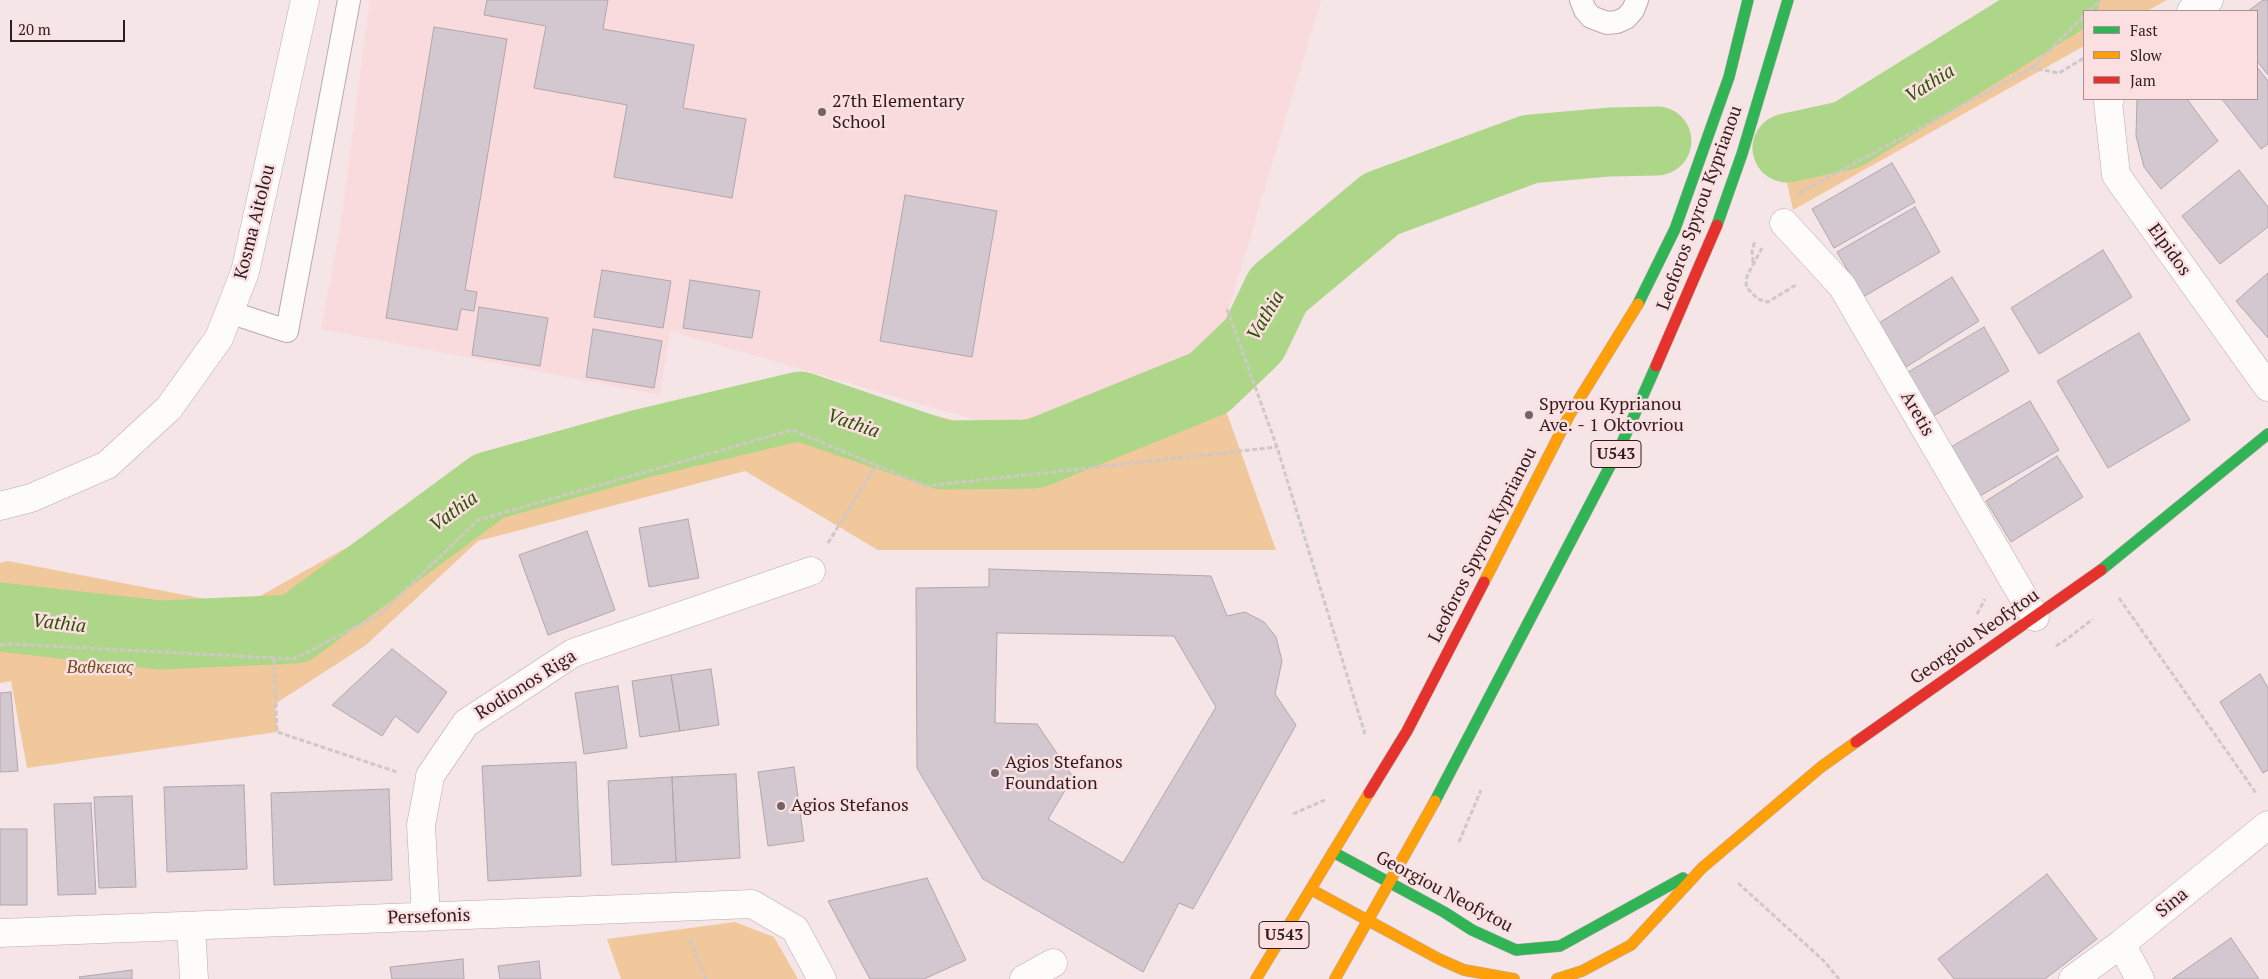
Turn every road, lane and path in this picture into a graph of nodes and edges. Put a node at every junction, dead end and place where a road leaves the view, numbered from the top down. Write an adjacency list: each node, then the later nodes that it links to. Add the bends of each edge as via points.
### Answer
1 (305, 0): 20 (street, Kosma Aitolou, via 245,272)
2 (349, 0): 20 (lane, via 287,331)
3 (1581, 0): 4 (lane, via 1591,17 1608,23 1626,18)
4 (1637, 0)
5 (1748, 0): 43 (main road, Leoforos Spyrou Kyprianou / U543, via 1728,77 1675,229 1639,302 1570,414 1407,731)
6 (1788, 0): 46 (main road, Leoforos Spyrou Kyprianou / U543, via 1739,163 1676,322 1620,445)
7 (2100, 0): 9 (path)
8 (2209, 0): 10 (street)
9 (2090, 10)
10 (2193, 10)
11 (2083, 17): 13 (path)
12 (2083, 59): 13 (path, via 2059,73)
13 (2032, 68): 15 (path)
14 (2109, 100): 21 (street, Elpidos, via 2116,175)
15 (1796, 195)
16 (1784, 223): 31 (street, Aretis, via 1842,286)
17 (1753, 262): 18 (path, via 1746,287 1758,299 1768,302)
18 (1801, 282)
19 (1227, 309): 23 (path)
20 (229, 312): 25 (street, Kosma Aitolou, via 219,338 169,408 107,464 31,498)
21 (2268, 387)
22 (2268, 434): 26 (main road, Georgiou Neofytou)
23 (1277, 447): 24 (path, via 926,486); 37 (path)
24 (876, 465): 27 (path); 36 (path, via 792,430 478,520 379,616 294,659)
25 (0, 506)
26 (2100, 570): 29 (path); 31 (main road, Georgiou Neofytou)
27 (811, 571): 38 (street, Rodionos Riga, via 573,653 466,723 430,776)
28 (1986, 590): 33 (path)
29 (2120, 598): 30 (path); 39 (path)
30 (2112, 604)
31 (2035, 617): 44 (main road, Georgiou Neofytou, via 1821,767)
32 (2097, 617): 35 (path, via 2068,640)
33 (1974, 620)
34 (0, 645): 36 (path)
35 (2051, 648)
36 (274, 658): 38 (path, via 277,732)
37 (1367, 742)
38 (429, 783): 49 (street, Rodionos Riga, via 421,825)
39 (2257, 794)
40 (1328, 798): 41 (path)
41 (1293, 814)
42 (2268, 825): 53 (street, Sina)
43 (1333, 852): 46 (main road, Georgiou Neofytou); 47 (main road, Leoforos Spyrou Kyprianou / U543)
44 (1702, 868): 46 (main road, Georgiou Neofytou, via 1560,946 1516,950 1472,930); 62 (main road, Georgiou Neofytou, via 1631,945)
45 (1732, 877): 63 (path, via 1823,960)
46 (1390, 884): 50 (main road, Leoforos Spyrou Kyprianou / U543)
47 (1312, 890): 50 (main road); 59 (main road, Leoforos Spyrou Kyprianou / U543)
48 (676, 908): 49 (street, Persefonis); 56 (path); 57 (street, Persefonis, via 752,904 795,929)
49 (426, 918): 51 (street, Persefonis)
50 (1369, 921): 60 (main road, Leoforos Spyrou Kyprianou / U543); 61 (main road, via 1464,970)
51 (191, 926): 52 (street, Persefonis); 55 (street)
52 (0, 933)
53 (2121, 944): 64 (street, Sina); 65 (street)
54 (1053, 963): 58 (street)
55 (194, 979)
56 (706, 979)
57 (822, 979)
58 (1024, 979)
59 (1256, 979)
60 (1334, 979)
61 (1514, 979)
62 (1557, 979)
63 (1839, 979)
64 (2073, 979)
65 (2140, 979)

